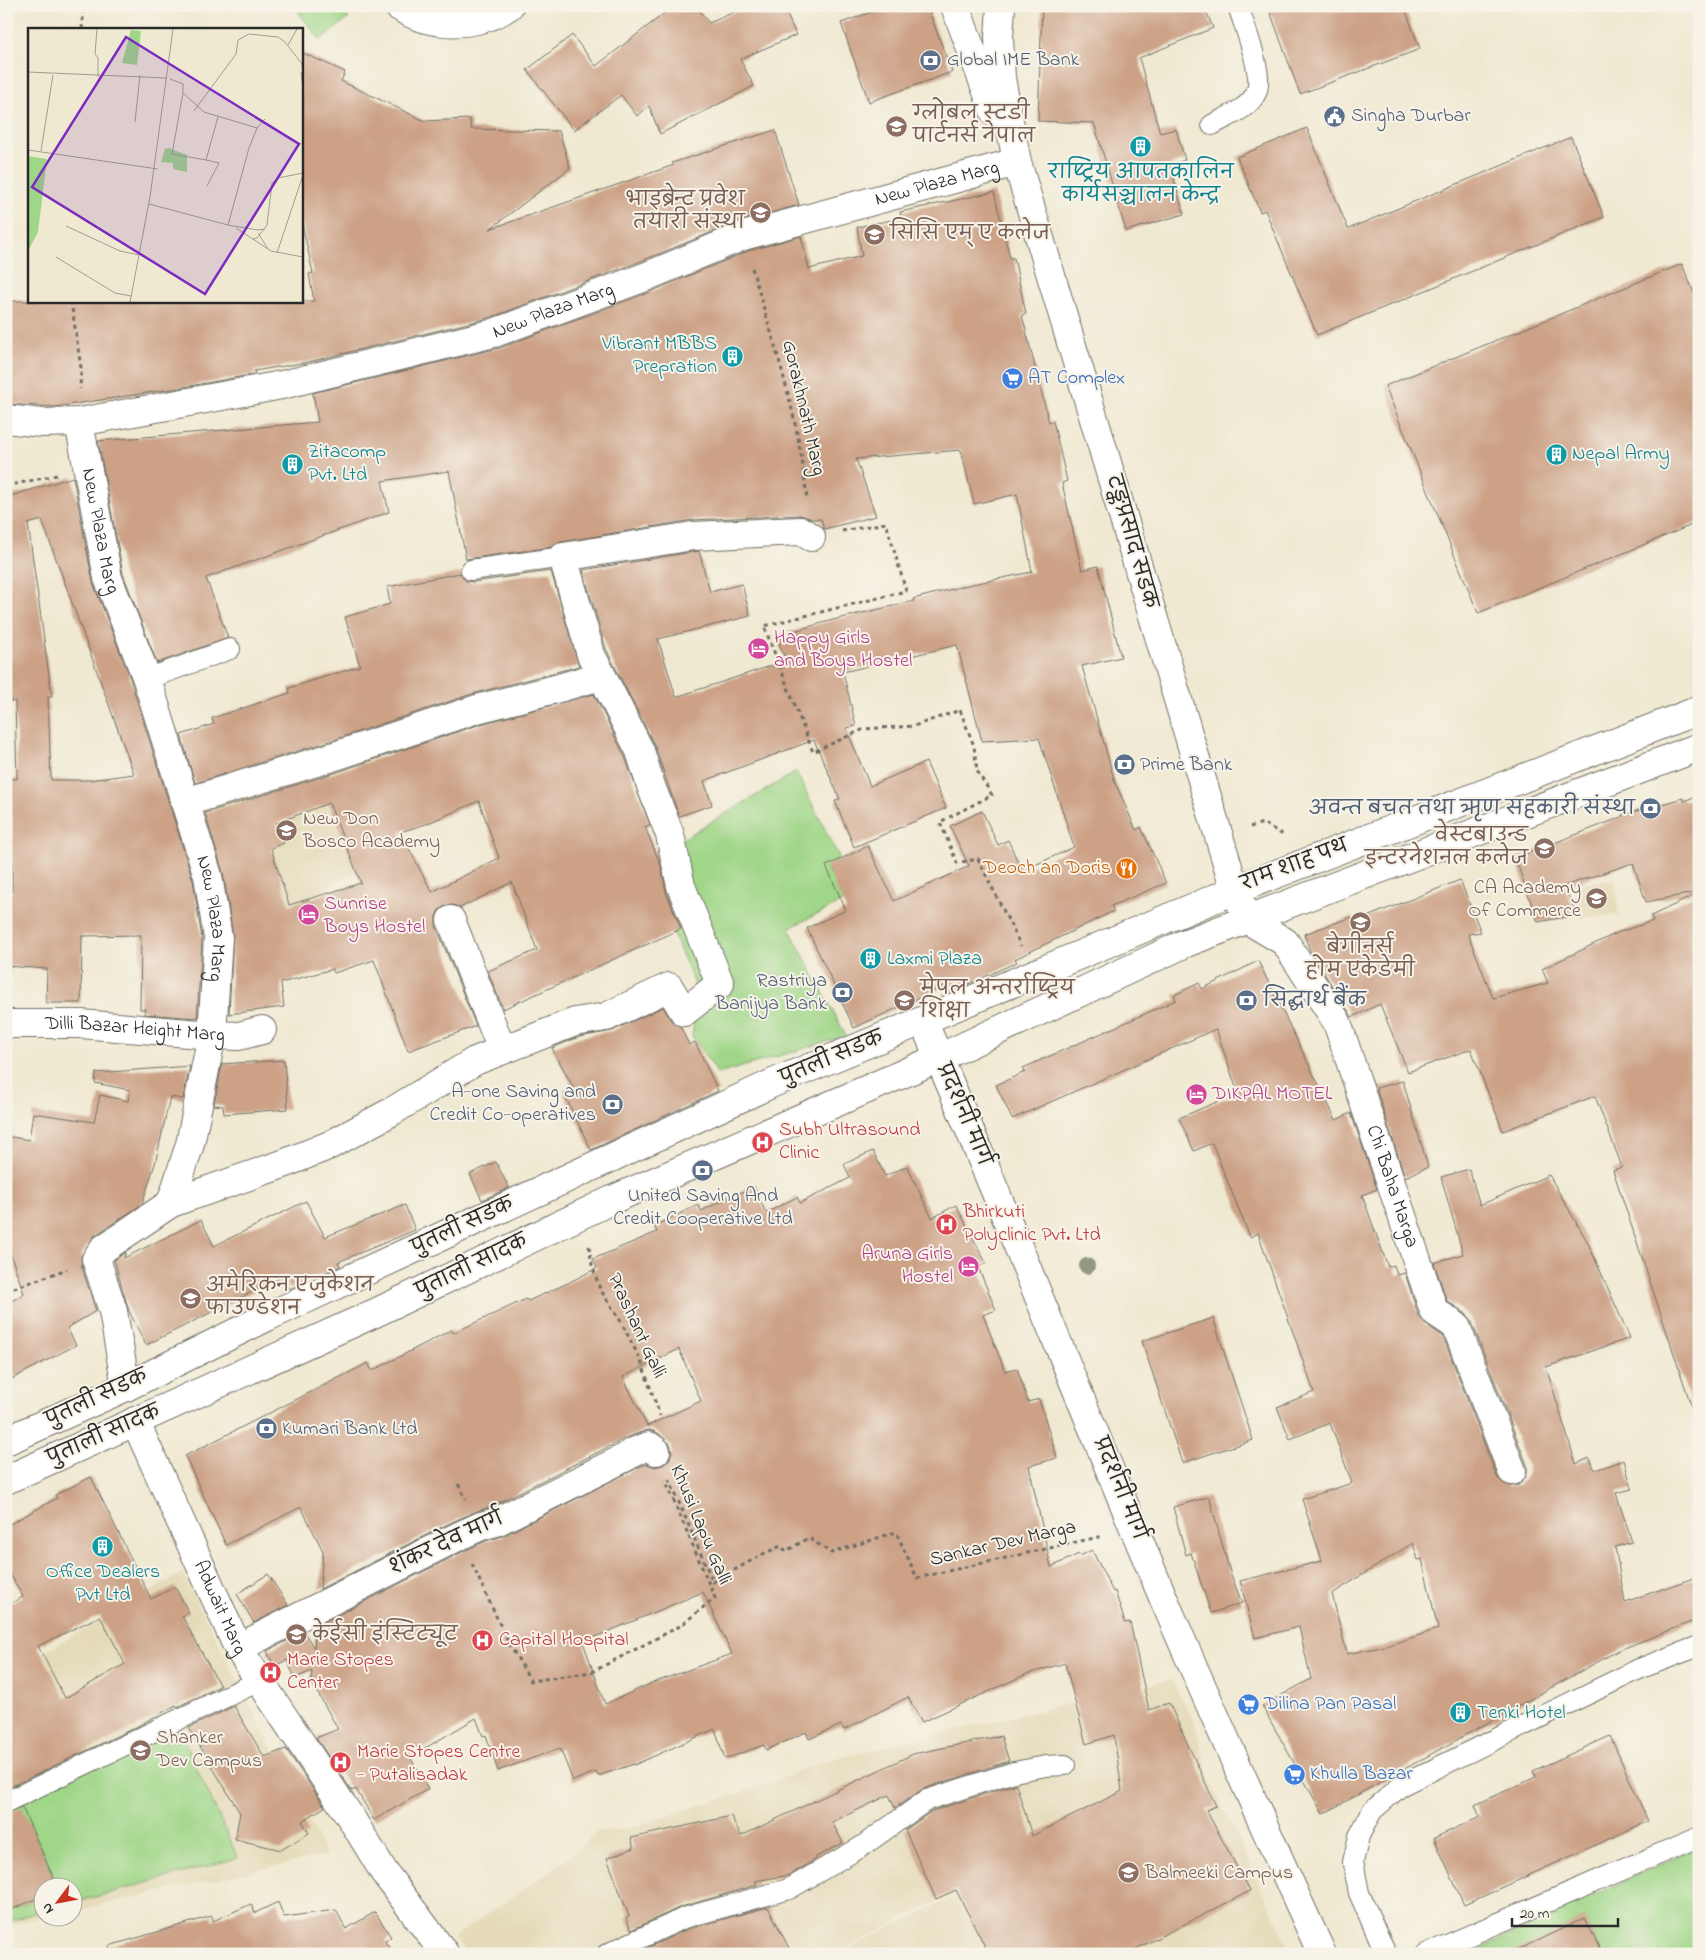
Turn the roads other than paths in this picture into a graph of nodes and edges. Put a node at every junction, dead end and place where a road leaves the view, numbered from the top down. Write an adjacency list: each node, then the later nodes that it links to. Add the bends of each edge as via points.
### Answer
1 (398, 6): 2 (street, via 428,21 452,23 475,20)
2 (509, 6)
3 (955, 6): 7 (street, टङ्कप्रसाद सडक)
4 (1001, 6): 7 (street, टङ्कप्रसाद सडक, via 1001,78)
5 (1238, 6): 6 (lane, via 1260,76 1256,93 1245,106)
6 (1212, 125)
7 (1017, 162): 9 (street, New Plaza Marg, via 743,236 645,277 494,333 282,385); 19 (street, टङ्कप्रसाद सडक)
8 (6, 419): 9 (street, New Plaza Marg, via 42,423)
9 (79, 422): 15 (street, New Plaza Marg, via 108,578)
10 (811, 537): 11 (street, via 801,531 693,536)
11 (563, 557): 12 (lane); 14 (street, via 591,655)
12 (471, 570)
13 (230, 649): 15 (lane)
14 (601, 674): 18 (street, via 476,709); 27 (street, via 640,751 670,835 681,886 720,984 684,1012 669,987 606,1018 575,1022)
15 (148, 679): 18 (street, New Plaza Marg)
16 (1699, 710): 19 (street, राम शाह पथ)
17 (1699, 746): 21 (street, राम शाह पथ)
18 (186, 802): 26 (street, New Plaza Marg, via 208,876 218,938)
19 (1235, 890): 21 (street, टङ्कप्रसाद सडक); 23 (street, राम शाह पथ)
20 (451, 920): 27 (street)
21 (1248, 920): 28 (street, राम शाह पथ, via 1186,943); 34 (street, Chi Baha Marga, via 1285,942 1337,1022 1434,1311 1456,1326)
22 (1029, 962): 23 (lane, via 920,1013)
23 (923, 1021): 28 (street, प्रदर्शनी मार्ग); 30 (street, पुतली सडक, via 764,1087 276,1313)
24 (6, 1024): 26 (street, Dilli Bazar Height Marg, via 80,1024)
25 (262, 1030): 26 (street, Dilli Bazar Height Marg, via 239,1036)
26 (212, 1036): 29 (street, New Plaza Marg, via 190,1144)
27 (502, 1050): 29 (street, via 469,1064 330,1145)
28 (940, 1058): 31 (street, पुताली सादक, via 584,1213 375,1313); 44 (street, प्रदर्शनी मार्ग, via 1162,1594)
29 (171, 1203): 30 (street, via 103,1249 96,1259 113,1311)
30 (126, 1387): 32 (street, पुतली सडक)
31 (136, 1421): 35 (street, पुताली सादक); 37 (street, Adwait Marg)
32 (6, 1440)
33 (656, 1451): 37 (street, शंकर देव मार्ग, via 649,1446 633,1452)
34 (1512, 1471)
35 (6, 1480)
36 (1699, 1646): 45 (lane, via 1639,1669 1402,1784 1372,1811 1359,1836 1353,1862 1359,1893)
37 (238, 1648): 38 (street, Adwait Marg)
38 (259, 1681): 40 (lane); 42 (street, Adwait Marg, via 384,1872)
39 (1064, 1765): 43 (lane, via 1014,1772 927,1800 861,1847 789,1889 684,1918)
40 (6, 1802)
41 (1699, 1837): 46 (lane)
42 (446, 1954)
43 (607, 1954)
44 (1322, 1954)
45 (1386, 1954)
46 (1426, 1954)

